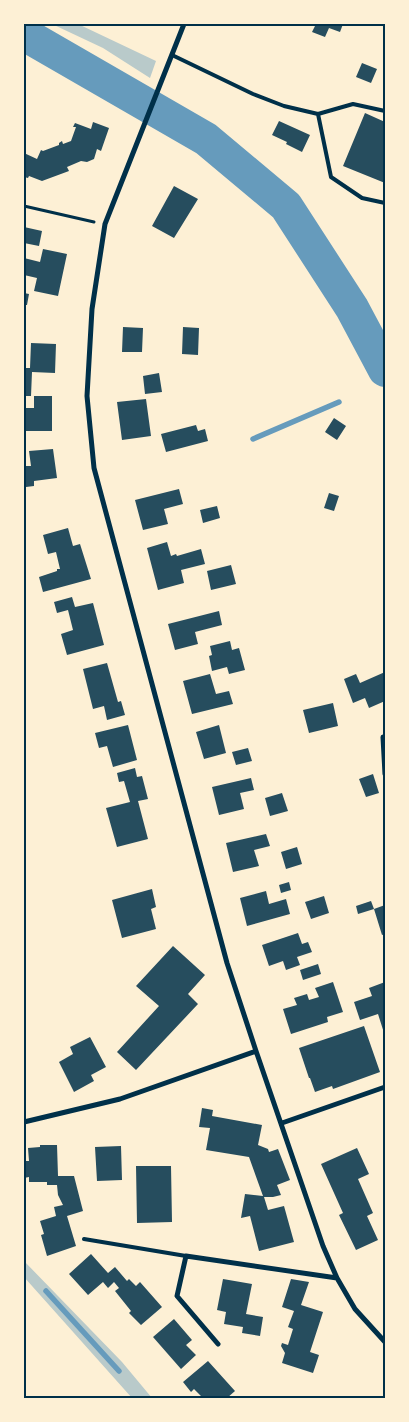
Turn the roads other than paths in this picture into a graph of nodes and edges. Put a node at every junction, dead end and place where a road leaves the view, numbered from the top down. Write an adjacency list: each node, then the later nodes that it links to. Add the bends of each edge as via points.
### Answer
1 (184, 24): 2 (street)
2 (172, 55): 4 (lane, via 253,94); 8 (street, via 105,224 92,309 87,396 94,468 227,963)
3 (385, 111): 4 (lane, via 353,104)
4 (318, 114): 5 (lane, via 330,177 362,198)
5 (385, 203)
6 (383, 737): 7 (street)
7 (385, 774)
8 (256, 1051): 10 (street, via 120,1099); 11 (street)
9 (385, 1087): 11 (street)
10 (24, 1122)
11 (282, 1123): 14 (street)
12 (84, 1239): 13 (lane)
13 (186, 1256): 14 (street); 16 (street, via 177,1296)
14 (337, 1278): 15 (street, via 355,1308)
15 (385, 1342)
16 (218, 1344)

